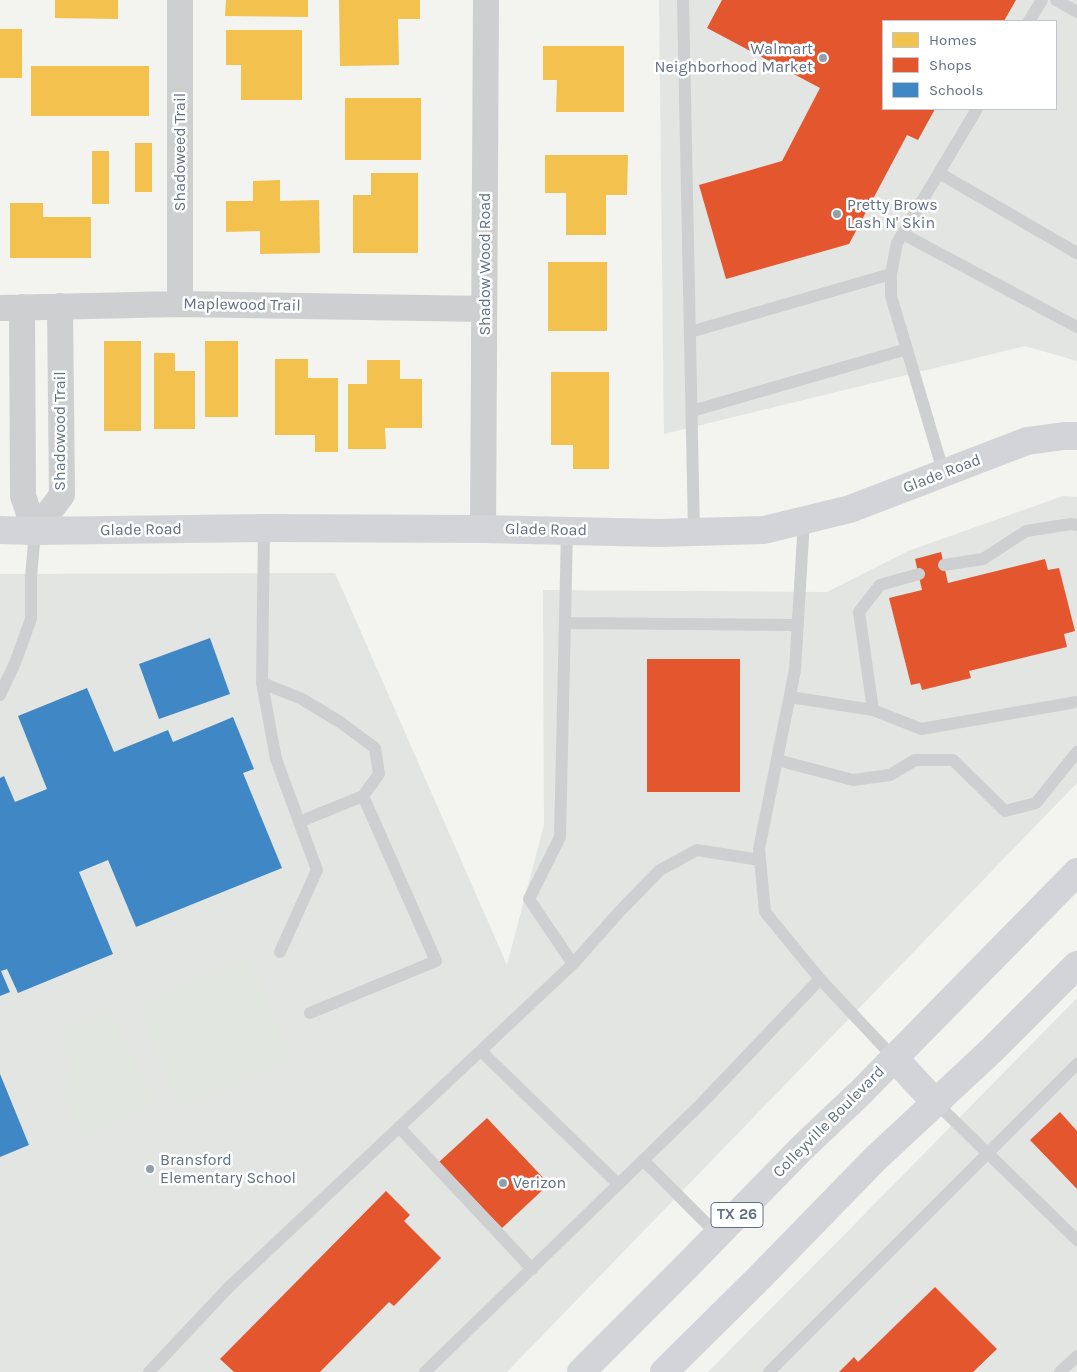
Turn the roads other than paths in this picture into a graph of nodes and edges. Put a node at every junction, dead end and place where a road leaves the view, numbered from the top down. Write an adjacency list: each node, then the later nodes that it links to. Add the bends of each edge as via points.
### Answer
1 (180, 0): 13 (street, Shadoweed Trail)
2 (486, 0): 16 (street, Shadow Wood Road)
3 (683, 0): 18 (lane)
4 (1042, 0): 7 (lane)
5 (1056, 0): 6 (lane)
6 (1077, 12)
7 (1030, 20)
8 (976, 110): 9 (lane)
9 (939, 172): 10 (lane); 11 (lane)
10 (903, 234): 12 (lane, via 897,243); 17 (lane)
11 (1077, 253)
12 (891, 274): 18 (lane); 19 (lane, via 891,296)
13 (180, 304): 14 (street, Maplewood Trail); 16 (street, Maplewood Trail)
14 (60, 306): 15 (street, Maplewood Trail); 28 (street, Shadowood Trail, via 62,495)
15 (11, 307): 28 (street, via 23,496)
16 (484, 309): 26 (street, Shadow Wood Road)
17 (1077, 327)
18 (690, 332): 20 (lane)
19 (907, 349): 20 (lane); 22 (lane)
20 (692, 412): 30 (lane)
21 (1077, 436): 22 (main road, Glade Road, via 1028,441)
22 (944, 474): 23 (main road, Glade Road, via 850,509)
23 (804, 520): 30 (main road, Glade Road, via 764,530); 34 (lane)
24 (1077, 525): 31 (lane, via 1026,531 983,559)
25 (264, 528): 26 (main road, Glade Road); 28 (main road, Glade Road); 35 (lane)
26 (483, 529): 29 (main road, Glade Road)
27 (0, 530): 28 (main road, Glade Road)
28 (35, 531): 36 (lane, via 31,619)
29 (567, 531): 30 (main road, Glade Road); 33 (lane)
30 (694, 532)
31 (944, 566)
32 (919, 574): 39 (lane, via 880,585 859,612)
33 (564, 623): 34 (lane); 47 (lane, via 560,837 528,899)
34 (798, 624): 37 (lane)
35 (262, 683): 42 (lane, via 302,699 375,748 379,774); 43 (lane, via 276,759)
36 (0, 695)
37 (790, 697): 39 (lane); 41 (lane)
38 (1077, 702): 39 (lane, via 921,729)
39 (873, 710)
40 (1077, 752): 41 (lane, via 1036,803 1005,811 953,760 915,760 890,775 853,780)
41 (777, 760): 44 (lane, via 759,849)
42 (362, 796): 43 (lane); 50 (lane, via 436,960)
43 (299, 822): 46 (lane, via 317,870)
44 (760, 860): 47 (lane, via 697,850 660,870); 49 (lane, via 765,912)
45 (1077, 872): 52 (main road, Colleyville Boulevard / TX 26)
46 (280, 952)
47 (573, 964): 51 (lane)
48 (1077, 965): 54 (main road)
49 (820, 979): 52 (lane); 57 (lane)
50 (310, 1013)
51 (481, 1051): 55 (lane); 58 (lane)
52 (894, 1058): 54 (main road); 59 (main road, Colleyville Boulevard / TX 26)
53 (1077, 1064): 56 (lane)
54 (935, 1102): 56 (lane); 66 (main road)
55 (399, 1128): 61 (lane); 63 (lane, via 229,1287)
56 (989, 1153): 60 (lane); 67 (lane)
57 (643, 1160): 58 (lane); 59 (lane)
58 (618, 1184): 61 (lane)
59 (718, 1235): 65 (main road, Colleyville Boulevard / TX 26)
60 (1077, 1240)
61 (532, 1269): 64 (lane)
62 (1077, 1356): 68 (lane)
63 (149, 1372)
64 (425, 1372)
65 (581, 1372)
66 (664, 1372)
67 (770, 1372)
68 (1060, 1372)

